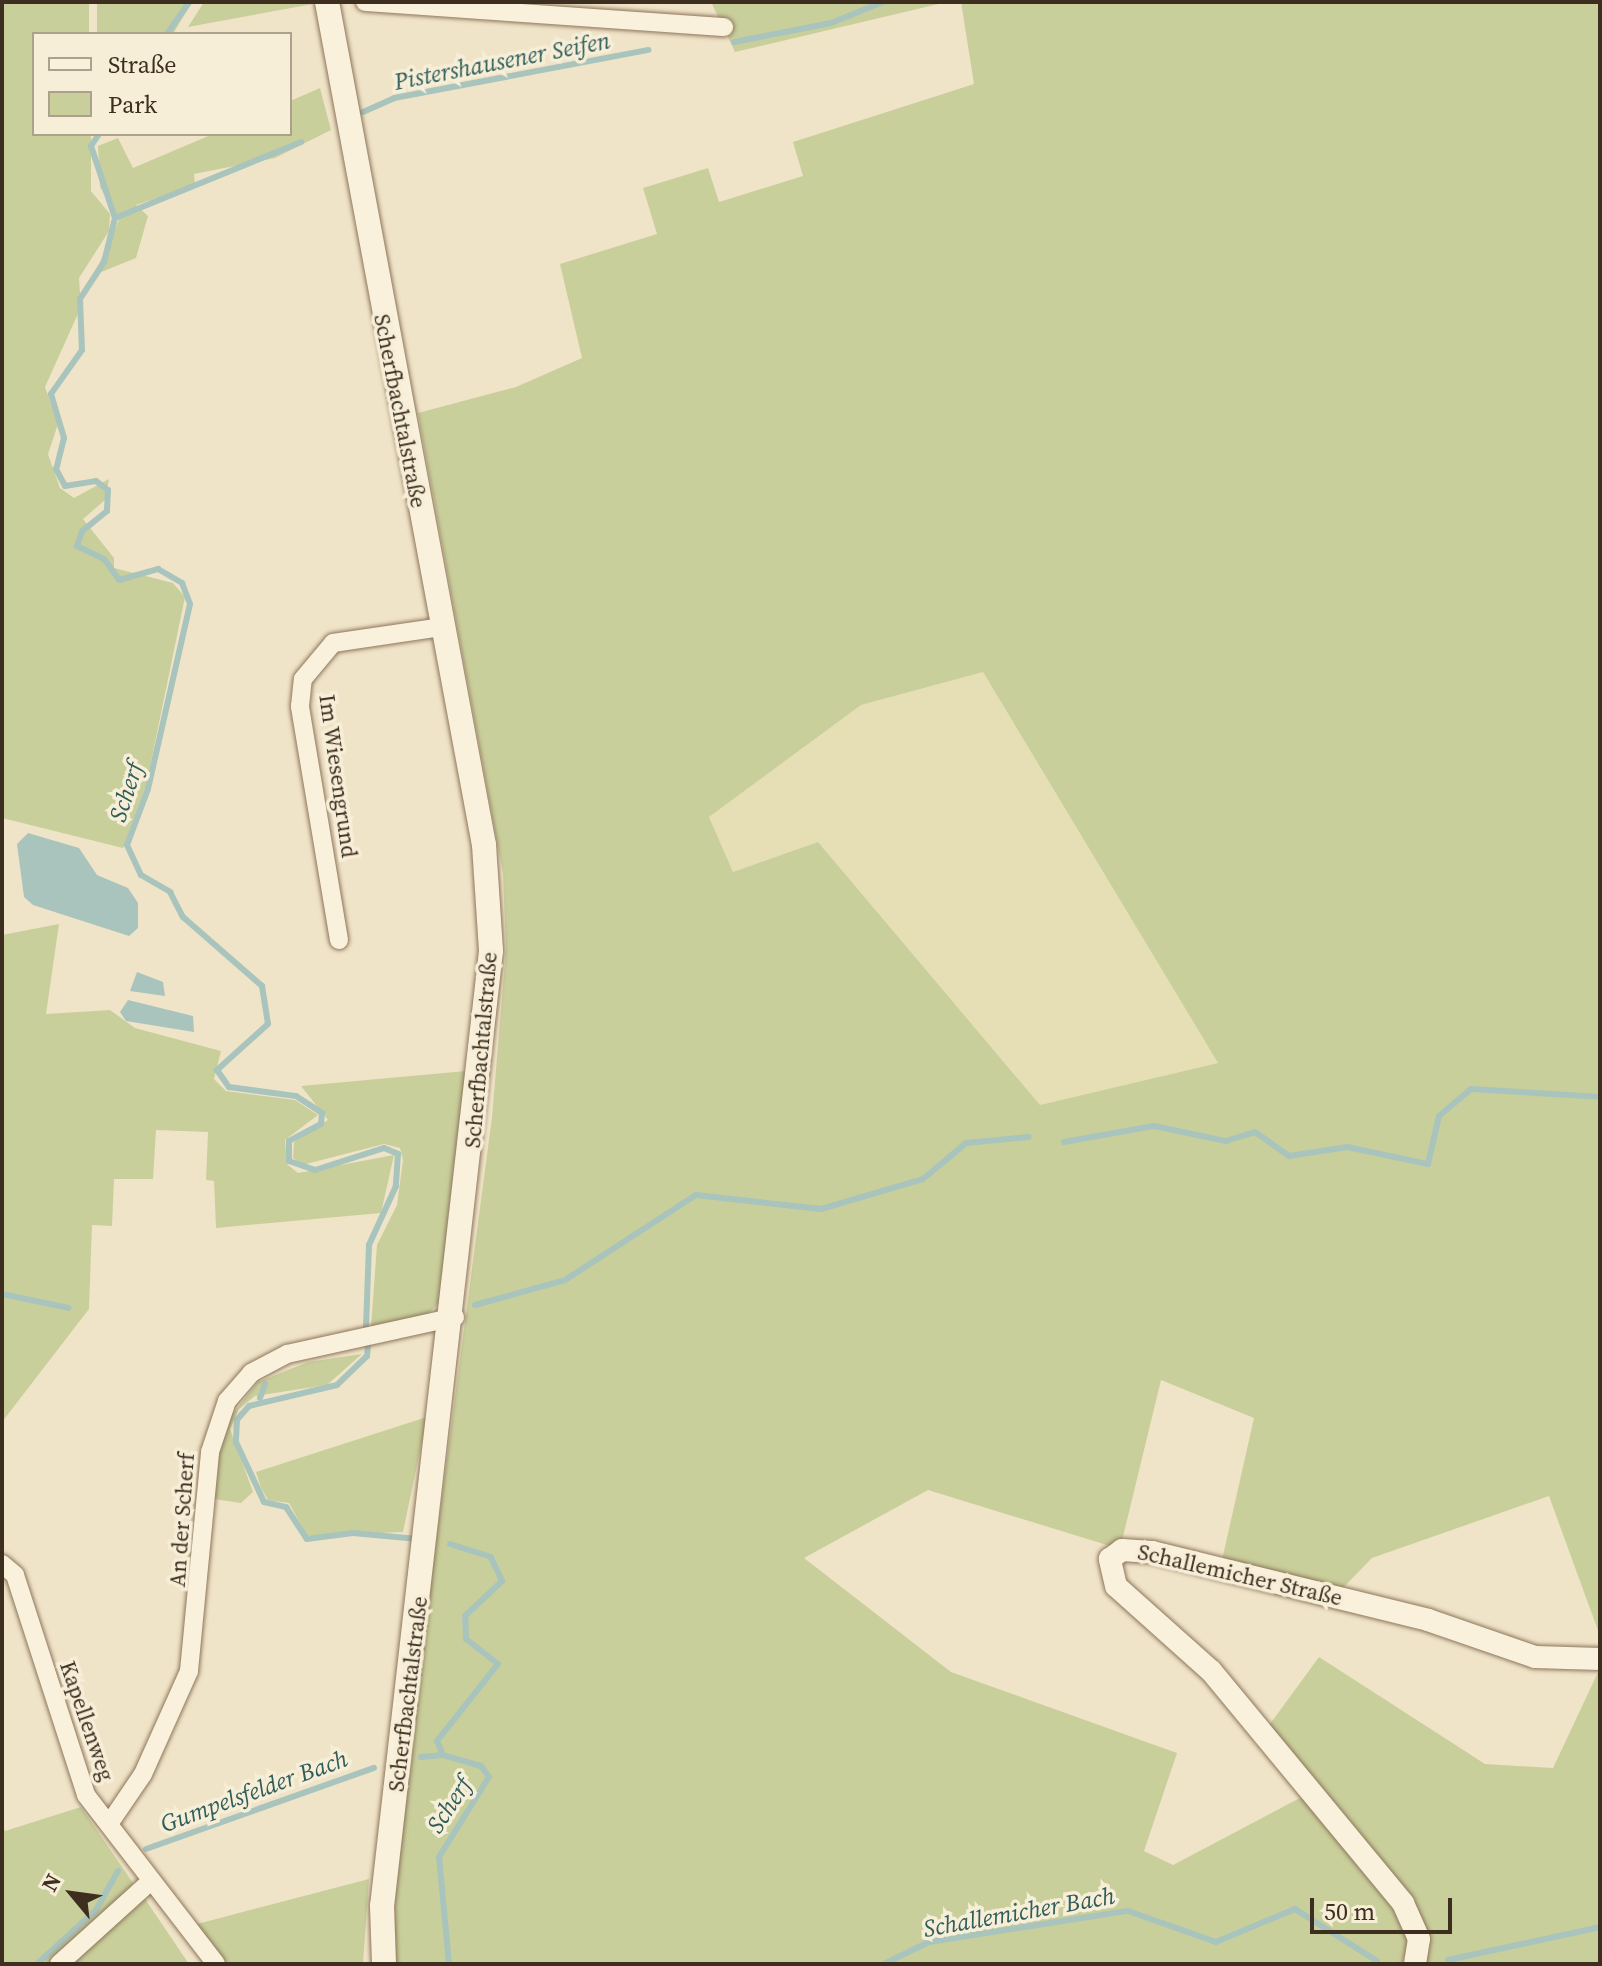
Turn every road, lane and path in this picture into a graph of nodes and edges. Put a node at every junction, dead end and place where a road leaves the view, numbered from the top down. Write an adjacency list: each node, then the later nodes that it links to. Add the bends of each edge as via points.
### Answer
1 (327, 2): 4 (main road, Scherfbachtalstraße)
2 (365, 2): 3 (street)
3 (724, 27)
4 (441, 627): 5 (street, Im Wiesengrund, via 333,643 303,679 300,706); 6 (main road, Scherfbachtalstraße, via 484,845 491,951)
5 (339, 940)
6 (455, 1317): 9 (street, An der Scherf, via 287,1354 251,1373 227,1401 210,1452 189,1671 138,1783); 13 (main road, Scherfbachtalstraße, via 385,1877)
7 (2, 1564): 9 (street, Kapellenweg, via 15,1575 70,1759)
8 (1600, 1659): 14 (street, Schallemicher Straße, via 1535,1657 1428,1620 1152,1552 1122,1550 1110,1559 1116,1586 1211,1671 1403,1903 1419,1939)
9 (109, 1824): 10 (street, Kapellenweg)
10 (151, 1881): 11 (street); 12 (street, Kapellenweg)
11 (59, 1964)
12 (216, 1964)
13 (384, 1964)
14 (1415, 1964)

